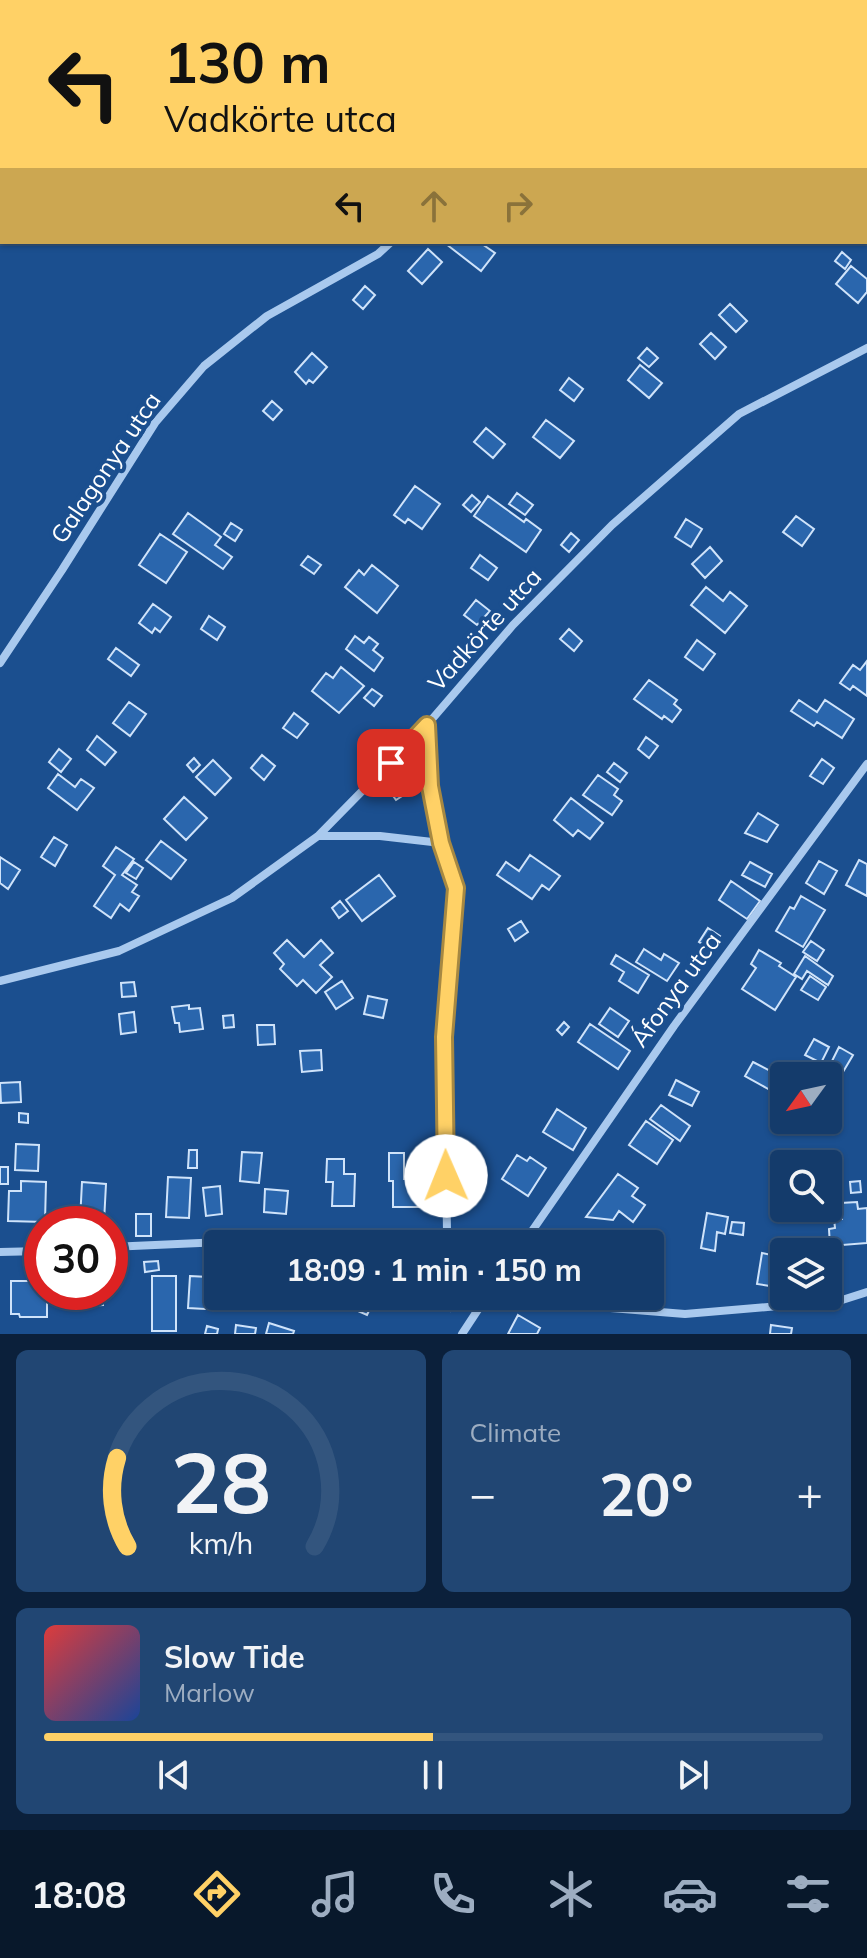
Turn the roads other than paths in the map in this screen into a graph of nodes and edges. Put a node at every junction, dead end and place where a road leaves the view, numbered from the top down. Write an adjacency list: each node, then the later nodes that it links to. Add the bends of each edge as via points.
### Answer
1 (389, 244): 3 (street, Galagonya utca, via 267,316 204,366 155,423)
2 (867, 348): 4 (street, Vadkörte utca, via 739,414 612,525 513,625)
3 (0, 663)
4 (427, 725): 6 (street, Vadkörte utca); 7 (street, via 430,786)
5 (867, 764): 10 (street, Áfonya utca, via 674,1026)
6 (318, 836): 7 (street); 8 (street, Vadkörte utca, via 232,898 119,951)
7 (441, 843): 9 (street, via 456,888 444,1037)
8 (0, 981)
9 (447, 1230)
10 (533, 1230)
11 (204, 1243): 12 (street)
12 (128, 1246)
13 (24, 1251): 14 (street)
14 (0, 1252)
15 (867, 1292): 17 (street, via 839,1301 685,1314)
16 (478, 1310): 18 (street)
17 (638, 1310)
18 (462, 1334)

